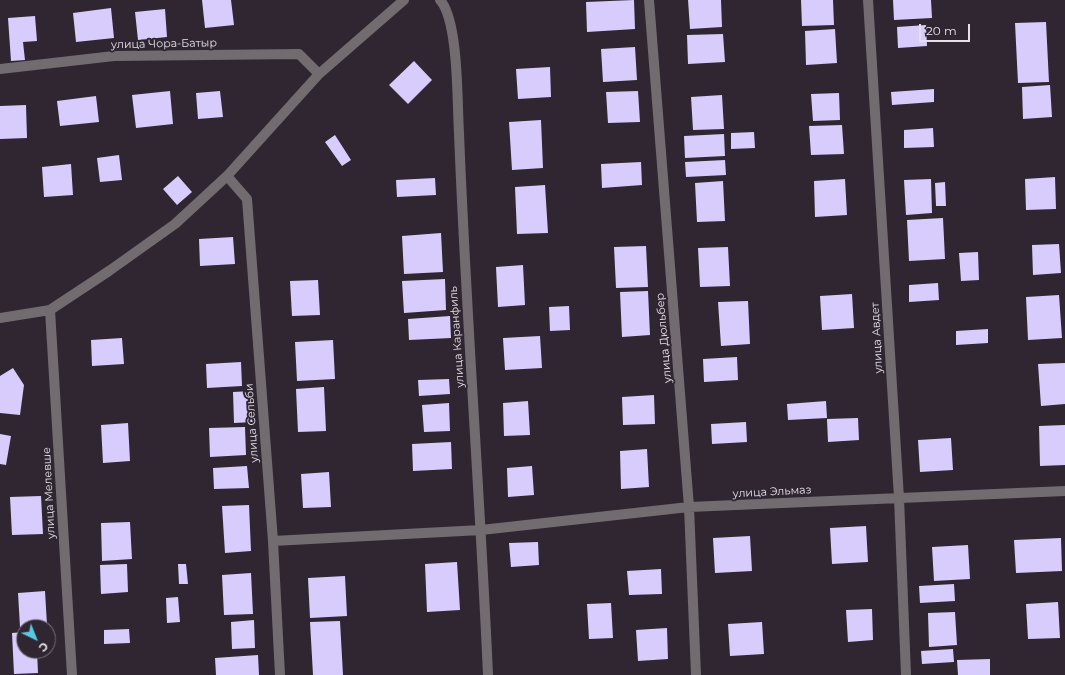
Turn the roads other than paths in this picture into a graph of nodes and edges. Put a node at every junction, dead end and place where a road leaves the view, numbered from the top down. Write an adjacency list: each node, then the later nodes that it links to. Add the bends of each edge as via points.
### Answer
1 (404, 0): 6 (street)
2 (440, 0): 13 (street, улица Каранфиль, via 446,6 455,46 464,261)
3 (649, 0): 12 (street, улица Дюльбер)
4 (868, 0): 11 (street, улица Авдет)
5 (0, 69): 6 (street, улица Чора-Батыр, via 114,56 299,54)
6 (319, 74): 7 (street)
7 (227, 176): 8 (street, via 175,224); 14 (street, улица Сельби, via 247,199)
8 (50, 310): 9 (street); 15 (street, улица Мелевше)
9 (0, 318)
10 (1065, 491): 11 (street, улица Эльмаз)
11 (899, 498): 12 (street, улица Эльмаз); 19 (street, улица Авдет)
12 (689, 507): 13 (street, улица Эльмаз); 18 (street, улица Дюльбер)
13 (481, 530): 14 (street, улица Эльмаз); 17 (street, улица Каранфиль)
14 (273, 541): 16 (street, улица Сельби)
15 (72, 675)
16 (280, 675)
17 (488, 675)
18 (696, 675)
19 (906, 675)

